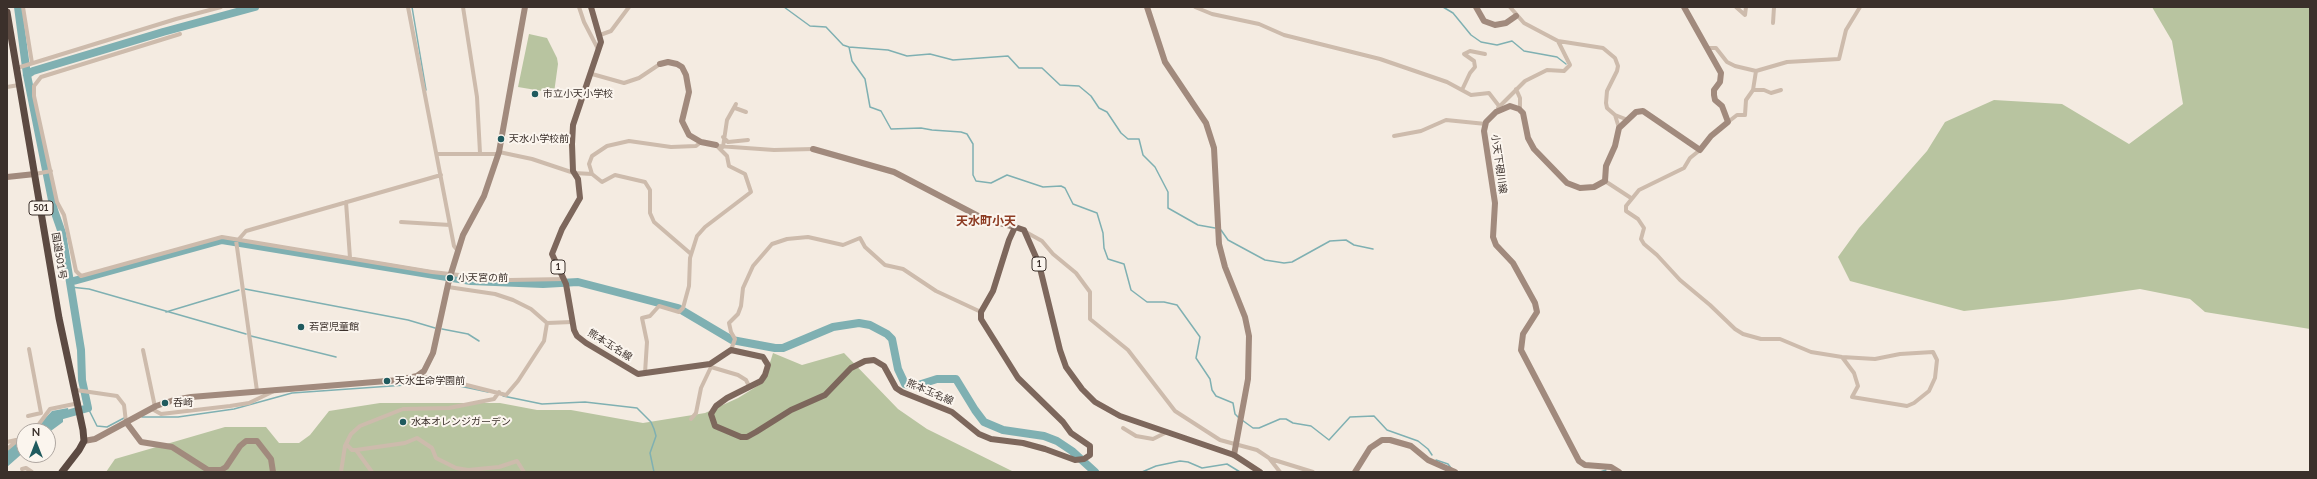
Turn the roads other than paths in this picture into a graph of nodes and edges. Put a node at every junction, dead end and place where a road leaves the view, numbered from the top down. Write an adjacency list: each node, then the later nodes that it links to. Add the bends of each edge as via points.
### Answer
1 (23, 7): 28 (street)
2 (221, 7): 28 (street, via 176,18)
3 (408, 7): 57 (street)
4 (463, 7): 55 (street, via 477,98)
5 (525, 7): 56 (street)
6 (579, 7): 26 (street)
7 (590, 7): 23 (main road, 熊本玉名線 / 1)
8 (629, 7): 23 (street, via 611,31)
9 (1147, 7): 108 (street, via 1165,62 1206,123 1216,158 1218,236 1225,267 1248,327 1248,379)
10 (1196, 7): 36 (street, via 1212,14 1259,24 1284,35 1380,59 1448,82)
11 (1476, 7): 19 (street, via 1484,21 1494,25 1506,23)
12 (1510, 7): 19 (street)
13 (1684, 7): 25 (street)
14 (1736, 7): 15 (street, via 1745,15)
15 (1746, 7)
16 (1774, 7): 21 (street)
17 (1860, 7): 31 (street, via 1846,30 1839,59 1787,62)
18 (7, 12): 20 (highway, 国道501号 / 501)
19 (1516, 16): 24 (street)
20 (8, 22): 30 (highway, 国道501号 / 501)
21 (1773, 23)
22 (180, 34): 58 (street, via 37,81 34,96)
23 (600, 35): 26 (main road, 熊本玉名線 / 1)
24 (1558, 41): 35 (street, via 1570,62 1567,69 1547,70 1525,81); 42 (street, via 1603,48 1615,58 1617,71 1607,91 1606,103 1607,108)
25 (1706, 48): 31 (street, via 1716,48 1727,62 1735,66); 44 (street, via 1721,72 1714,95 1715,100 1722,106)
26 (598, 49): 32 (main road, 熊本玉名線 / 1)
27 (1485, 54): 36 (street, via 1466,51 1464,54 1474,61 1475,67)
28 (30, 64): 30 (street)
29 (660, 64): 32 (street, via 639,78 624,83); 50 (street, via 668,62 682,66 689,87 682,122 689,135)
30 (18, 68): 33 (highway, 国道501号 / 501)
31 (1756, 71): 37 (street)
32 (592, 74): 60 (main road, 熊本玉名線 / 1, via 574,125)
33 (19, 85): 34 (street); 59 (highway, 国道501号 / 501)
34 (7, 87)
35 (1516, 89): 39 (street); 40 (street, via 1520,98)
36 (1462, 90): 39 (street, via 1471,95 1489,93)
37 (1753, 90): 38 (street, via 1771,93); 44 (street, via 1746,100 1745,115 1737,115)
38 (1781, 90)
39 (1498, 109): 40 (street, via 1510,106); 45 (street, 小天下硯川線)
40 (1520, 110): 64 (street, via 1534,149 1567,183 1574,187 1587,188)
41 (746, 112): 48 (street, via 735,106 727,120)
42 (1615, 115): 43 (street); 46 (street)
43 (1628, 120): 46 (street); 54 (street, via 1636,112 1642,111)
44 (1728, 122): 54 (street, via 1711,136)
45 (1486, 124): 47 (street, via 1446,120 1421,131); 122 (street, 小天下硯川線, via 1484,131 1495,203 1493,237 1496,245 1513,263 1535,303 1537,312 1523,334 1521,350 1579,461 1585,465 1611,467)
46 (1619, 128): 64 (street, via 1615,146 1606,166)
47 (1394, 136)
48 (723, 137): 49 (street, via 728,142); 52 (street)
49 (748, 140)
50 (701, 142): 51 (street); 61 (street, via 696,146 672,147 629,141 607,146 592,156)
51 (716, 145): 52 (street); 73 (street, via 728,156 729,166 745,174 751,192 702,230)
52 (723, 147): 53 (street)
53 (813, 149): 69 (street, via 894,172 984,219)
54 (1700, 150): 65 (street, via 1684,168 1639,190)
55 (480, 153): 56 (street); 57 (street)
56 (499, 153): 60 (street, via 532,159); 72 (street, via 490,180)
57 (436, 154): 62 (street)
58 (50, 171): 59 (street); 71 (street, via 57,202 64,215 76,271 81,276 222,237)
59 (38, 173): 63 (street); 89 (highway, 国道501号 / 501, via 59,318)
60 (574, 173): 61 (street); 76 (main road, 熊本玉名線 / 1, via 579,183 580,198 552,254)
61 (592, 174): 73 (street, via 602,182 615,176 645,182 650,190 650,213 654,222)
62 (441, 175): 66 (street); 68 (street)
63 (7, 177)
64 (1605, 181): 65 (street)
65 (1631, 198): 84 (street, via 1626,211 1638,219 1644,228 1641,239 1644,244 1735,329 1749,336 1780,339 1811,352)
66 (346, 202): 71 (street, via 246,231); 74 (street)
67 (401, 222): 68 (street)
68 (450, 225): 72 (street, via 454,246)
69 (1015, 227): 70 (main road); 78 (main road, via 993,291)
70 (1024, 230): 102 (main road, 1, via 1039,264 1060,350 1066,367 1077,384 1106,409); 109 (street, via 1042,241 1076,273 1090,292 1088,313 1093,324 1128,350 1175,411 1220,440 1257,450)
71 (237, 239): 74 (street); 91 (street)
72 (458, 251): 75 (street)
73 (691, 254): 86 (street, via 690,286 682,309 659,306 650,316 642,318 647,342)
74 (350, 258): 75 (street)
75 (451, 276): 76 (street, via 510,280); 77 (street)
76 (564, 279): 79 (main road, 熊本玉名線 / 1)
77 (448, 287): 80 (street, via 495,294 513,300 531,309); 87 (street, via 429,364)
78 (981, 312): 83 (street, via 936,291 903,269 885,265 865,247 860,238 844,245 808,237 787,239 772,244 753,266 743,288 738,314 729,323 734,341); 88 (main road, 熊本玉名線, via 982,319 1018,378 1071,433 1090,446 1090,456 1082,460 1023,443 991,439 979,434 952,412 896,388 884,366 874,360 865,361 851,368 825,396 790,410 747,437 715,426 711,418 712,410)
79 (572, 322): 80 (street); 86 (main road, 熊本玉名線 / 1, via 577,336 586,343 638,374)
80 (547, 323): 92 (street, via 544,341 518,381 506,395)
81 (30, 349): 96 (street)
82 (143, 350): 94 (street)
83 (731, 350): 85 (main road, 熊本玉名線 / 1); 88 (main road, 熊本玉名線, via 756,354 766,360 766,375 761,381)
84 (1842, 357): 84 (street, via 1875,359 1933,352 1938,363 1929,391 1925,396 1906,406 1852,396 1858,386 1854,373)
85 (711, 366): 86 (main road, 熊本玉名線 / 1); 88 (street, via 738,375 746,380); 99 (street)
86 (645, 373)
87 (417, 376): 90 (street, via 399,380); 92 (street, via 447,380)
88 (749, 386)
89 (78, 390): 93 (highway, 国道501号 / 501); 98 (street, via 117,396 124,405)
90 (274, 391): 91 (street); 94 (street, via 249,403 230,406 161,414)
91 (257, 392): 94 (street, via 191,397)
92 (499, 394): 105 (street, via 494,399 449,408 403,409 360,426)
93 (78, 404): 95 (street); 103 (highway, 国道501号 / 501)
94 (153, 408): 98 (street)
95 (50, 409): 96 (street); 100 (street)
96 (41, 413): 97 (street)
97 (28, 416)
98 (127, 419): 103 (street, via 95,439); 113 (street, via 140,442 172,447 208,470 221,470 246,441 257,441 271,459)
99 (692, 419)
100 (41, 423)
101 (1123, 428): 102 (street, via 1136,436 1154,439)
102 (1167, 432): 108 (main road, 1)
103 (84, 441): 112 (highway)
104 (16, 442): 106 (street)
105 (346, 444): 107 (street, via 352,450); 114 (street)
106 (7, 449)
107 (356, 450): 115 (street); 116 (street, via 417,438 432,448 436,458 456,468 468,470 500,467 516,461)
108 (1234, 455): 117 (main road, 1)
109 (1269, 458): 118 (street); 119 (street)
110 (22, 470): 111 (street, via 26,468)
111 (32, 472)
112 (62, 472)
113 (272, 472)
114 (341, 472)
115 (372, 472)
116 (524, 472)
117 (1260, 472)
118 (1280, 472)
119 (1313, 472)
120 (1355, 472): 121 (street, via 1370,448 1382,440 1411,446 1428,460)
121 (1455, 472)
122 (1619, 472)

